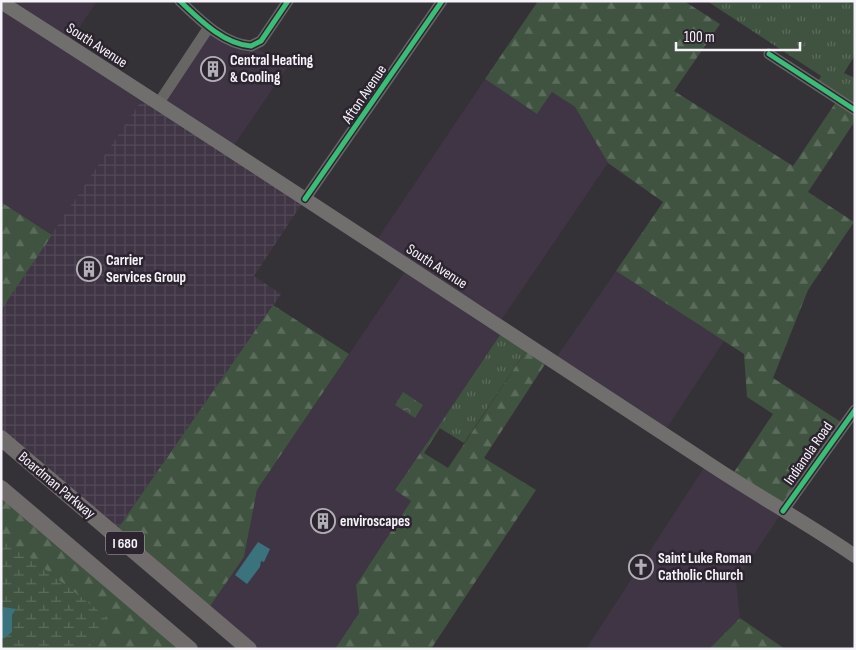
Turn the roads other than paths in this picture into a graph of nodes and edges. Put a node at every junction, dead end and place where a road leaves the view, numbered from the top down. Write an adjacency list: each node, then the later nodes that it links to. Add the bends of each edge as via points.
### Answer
1 (180, 1): 5 (street)
2 (288, 1): 5 (street, via 261,41 254,46 238,44)
3 (442, 1): 9 (street, Afton Avenue)
4 (1, 2): 7 (main road, South Avenue)
5 (209, 27): 7 (street)
6 (768, 54): 8 (street)
7 (158, 104): 9 (main road, South Avenue)
8 (855, 110)
9 (306, 200): 13 (main road, South Avenue)
10 (855, 410): 13 (street, Indianola Road)
11 (1, 438): 16 (highway, Boardman Parkway / I 680)
12 (1, 488): 15 (highway, I 680)
13 (783, 511): 14 (main road, South Avenue)
14 (855, 556)
15 (190, 649)
16 (249, 649)

